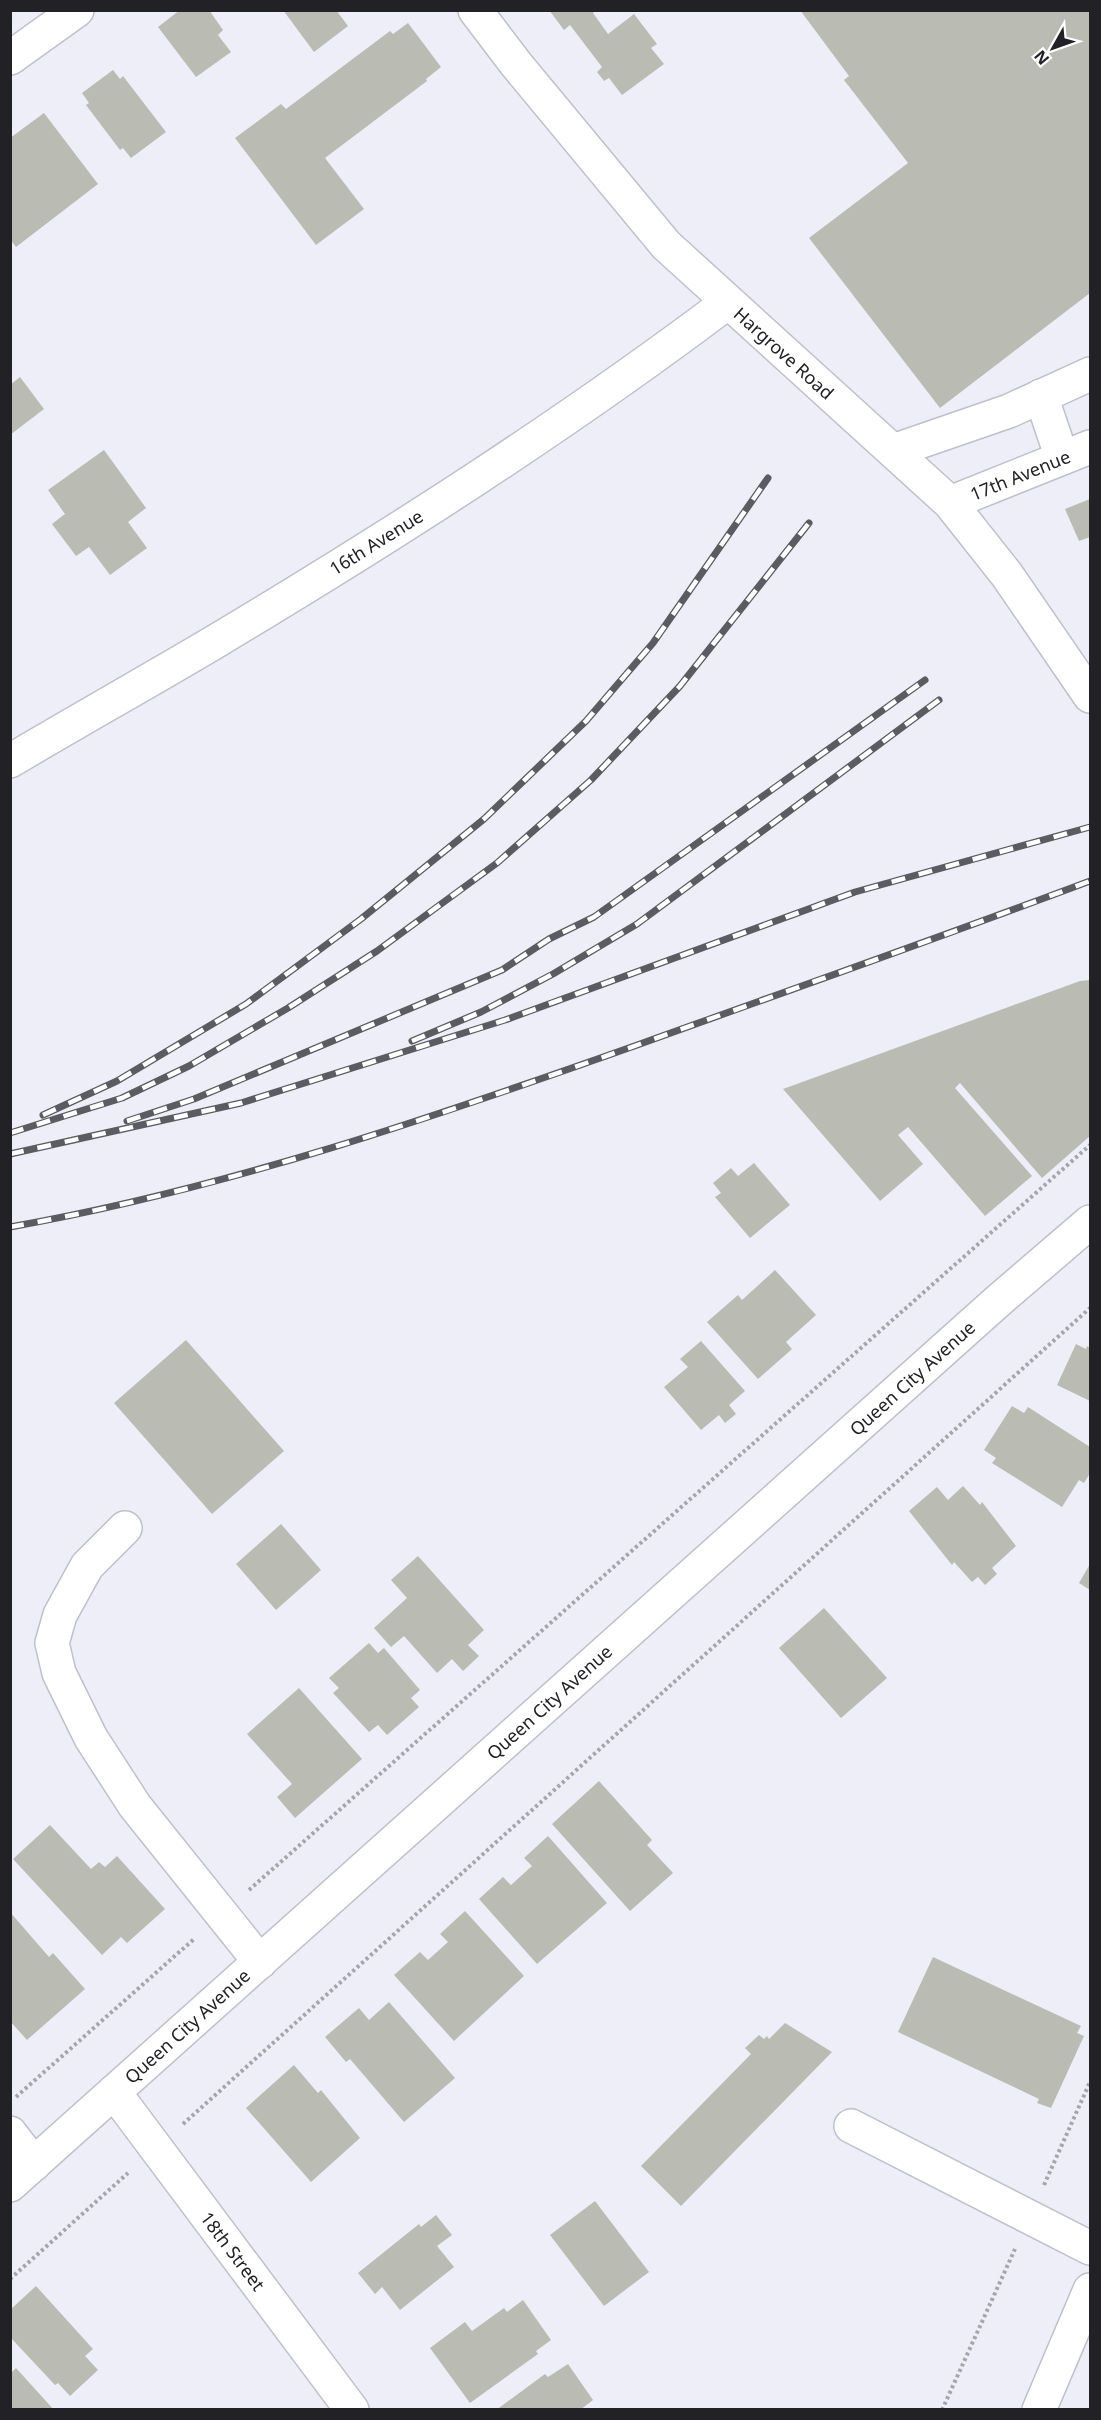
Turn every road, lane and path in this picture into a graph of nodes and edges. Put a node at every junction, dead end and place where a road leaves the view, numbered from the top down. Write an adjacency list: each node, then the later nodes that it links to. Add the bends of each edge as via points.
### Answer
1 (77, 10): 3 (street)
2 (475, 10): 4 (street, Hargrove Road, via 666,245)
3 (13, 50)
4 (728, 302): 7 (street, Hargrove Road); 11 (street, 16th Avenue, via 619,383 421,515 218,640)
5 (1090, 374): 6 (street)
6 (1041, 396): 7 (street); 8 (street)
7 (893, 451): 9 (street, Hargrove Road)
8 (1076, 453): 9 (street, 17th Avenue)
9 (950, 503): 10 (street, Hargrove Road, via 1007,575)
10 (1090, 696)
11 (10, 761)
12 (1090, 1145): 16 (path)
13 (1090, 1222): 17 (street, Queen City Avenue)
14 (1090, 1308): 22 (path)
15 (126, 1528): 16 (street, via 87,1566 60,1615 52,1643 59,1673 91,1738 135,1806)
16 (221, 1915): 17 (street); 19 (path)
17 (260, 1962): 18 (street, Queen City Avenue)
18 (114, 2092): 22 (street, 18th Street); 23 (street, Queen City Avenue)
19 (10, 2101)
20 (851, 2126): 24 (street)
21 (10, 2133): 23 (street)
22 (156, 2148): 25 (path); 27 (street, 18th Street)
23 (22, 2175)
24 (1090, 2248)
25 (10, 2279)
26 (1090, 2290): 28 (street)
27 (352, 2409)
28 (1039, 2409)

